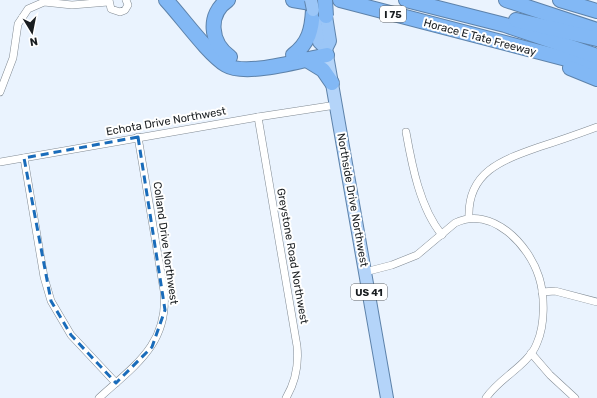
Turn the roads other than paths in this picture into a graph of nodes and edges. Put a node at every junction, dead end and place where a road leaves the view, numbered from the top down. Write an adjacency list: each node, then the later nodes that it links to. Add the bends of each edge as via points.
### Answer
1 (126, 0): 11 (street, via 128,5 120,12 112,9)
2 (166, 0): 21 (highway, via 214,56 227,66 246,70)
3 (228, 0): 21 (highway, via 217,12 213,24 216,43 224,54 245,62)
4 (293, 0): 15 (highway)
5 (340, 0): 15 (highway, Horace E Tate Freeway / I 75)
6 (406, 0): 14 (highway)
7 (437, 0): 14 (highway)
8 (506, 0): 16 (highway)
9 (560, 0): 12 (highway)
10 (571, 0): 12 (highway)
11 (109, 1): 25 (street, via 72,5 44,2 28,9 18,24 13,58)
12 (597, 11)
13 (319, 12): 19 (highway, Northside Drive Northwest / US 41, via 330,41); 21 (highway)
14 (510, 23): 17 (highway); 20 (highway)
15 (447, 28): 18 (highway, Horace E Tate Freeway / I 75)
16 (597, 30)
17 (597, 39)
18 (504, 43): 22 (highway, Horace E Tate Freeway / I 75); 23 (highway)
19 (326, 52): 21 (highway); 24 (main road, Northside Drive Northwest / US 41)
20 (597, 56)
21 (299, 57): 24 (highway, via 323,70)
22 (597, 67)
23 (597, 79)
24 (332, 83): 26 (main road, Northside Drive Northwest / US 41)
25 (0, 92)
26 (336, 105): 27 (street, Echota Drive Northwest); 35 (main road, Northside Drive Northwest / US 41)
27 (258, 117): 30 (street, Echota Drive Northwest); 41 (street, Greystone Road Northwest, via 297,346 297,369)
28 (597, 127): 33 (street, via 495,165 482,176 473,190)
29 (406, 132): 34 (street, via 417,184 433,222)
30 (138, 138): 31 (street, Echota Drive Northwest); 39 (street, Colland Drive Northwest, via 165,310 161,330 152,347 142,360)
31 (24, 158): 32 (street, Echota Drive Northwest); 39 (street, via 44,277 52,301 71,335)
32 (0, 162)
33 (468, 218): 34 (street, via 455,223); 36 (street, via 493,223 515,238 534,264)
34 (442, 235): 35 (street, via 425,250 408,259)
35 (365, 272): 42 (main road, Northside Drive Northwest / US 41)
36 (542, 292): 37 (street, via 556,292); 38 (street, via 541,333)
37 (597, 302)
38 (531, 353): 43 (street, via 492,389); 44 (street)
39 (116, 383): 40 (street, Colland Drive Northwest)
40 (99, 398)
41 (286, 398)
42 (387, 398)
43 (486, 398)
44 (575, 398)

